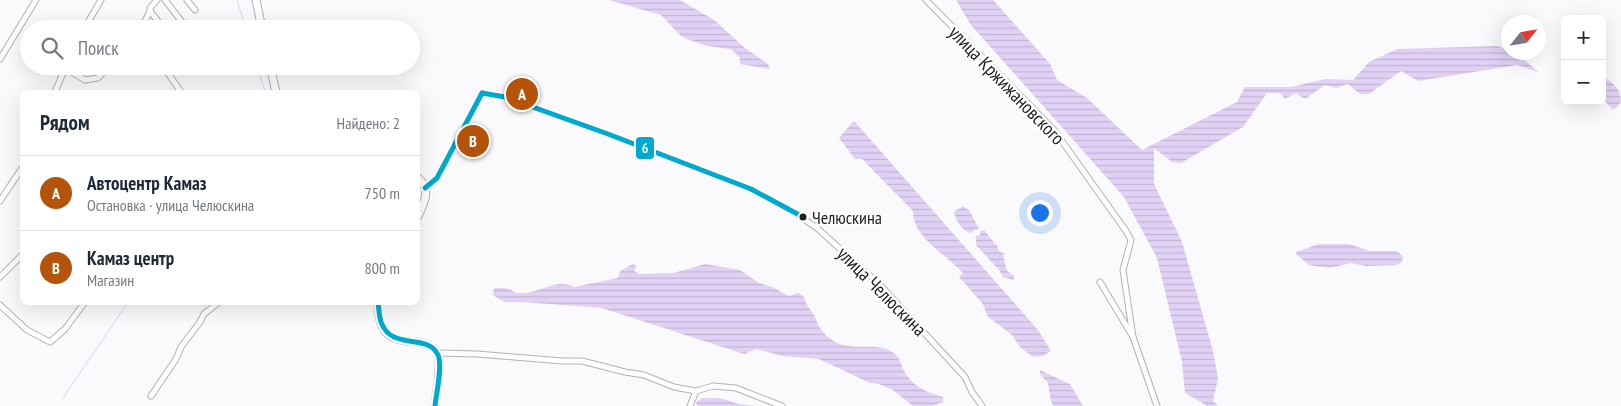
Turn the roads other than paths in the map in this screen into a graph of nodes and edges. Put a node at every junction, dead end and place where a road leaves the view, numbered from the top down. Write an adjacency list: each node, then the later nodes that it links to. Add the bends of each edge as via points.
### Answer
1 (36, 0): 10 (street)
2 (101, 0): 11 (street)
3 (157, 0): 9 (street)
4 (165, 0): 14 (street)
5 (187, 0): 8 (street)
6 (256, 0): 15 (street)
7 (926, 0): 38 (street, улица Кржижановского, via 1054,130 1126,231 1130,244 1123,270)
8 (195, 10)
9 (150, 11): 12 (street); 13 (street)
10 (24, 20)
11 (89, 20)
12 (146, 20)
13 (157, 20)
14 (180, 20)
15 (260, 20)
16 (20, 26): 17 (street)
17 (0, 59)
18 (62, 75): 23 (street)
19 (78, 75): 20 (street, via 85,80)
20 (101, 75)
21 (169, 75): 24 (street)
22 (272, 75): 25 (street)
23 (56, 90)
24 (180, 90)
25 (276, 90)
26 (482, 93): 45 (street, улица Челюскина, via 505,97 608,134 751,190 790,209 817,228 880,285 965,377)
27 (20, 171): 29 (street)
28 (420, 180): 30 (street, via 426,191)
29 (0, 200)
30 (420, 212)
31 (20, 257): 32 (street)
32 (0, 277)
33 (1100, 282): 38 (street, улица Кржижановского)
34 (0, 305): 35 (street, via 27,330 50,342 65,329)
35 (83, 305)
36 (215, 305): 41 (street, via 204,314)
37 (378, 305): 39 (street, via 380,321 387,334 397,340 425,345)
38 (1134, 337): 46 (street, улица Кржижановского)
39 (437, 354): 40 (street, via 582,361 644,374 674,387); 42 (street)
40 (696, 391): 43 (street); 44 (street, via 713,386 736,388)
41 (151, 396)
42 (435, 406)
43 (690, 406)
44 (782, 406)
45 (982, 406)
46 (1157, 406)

